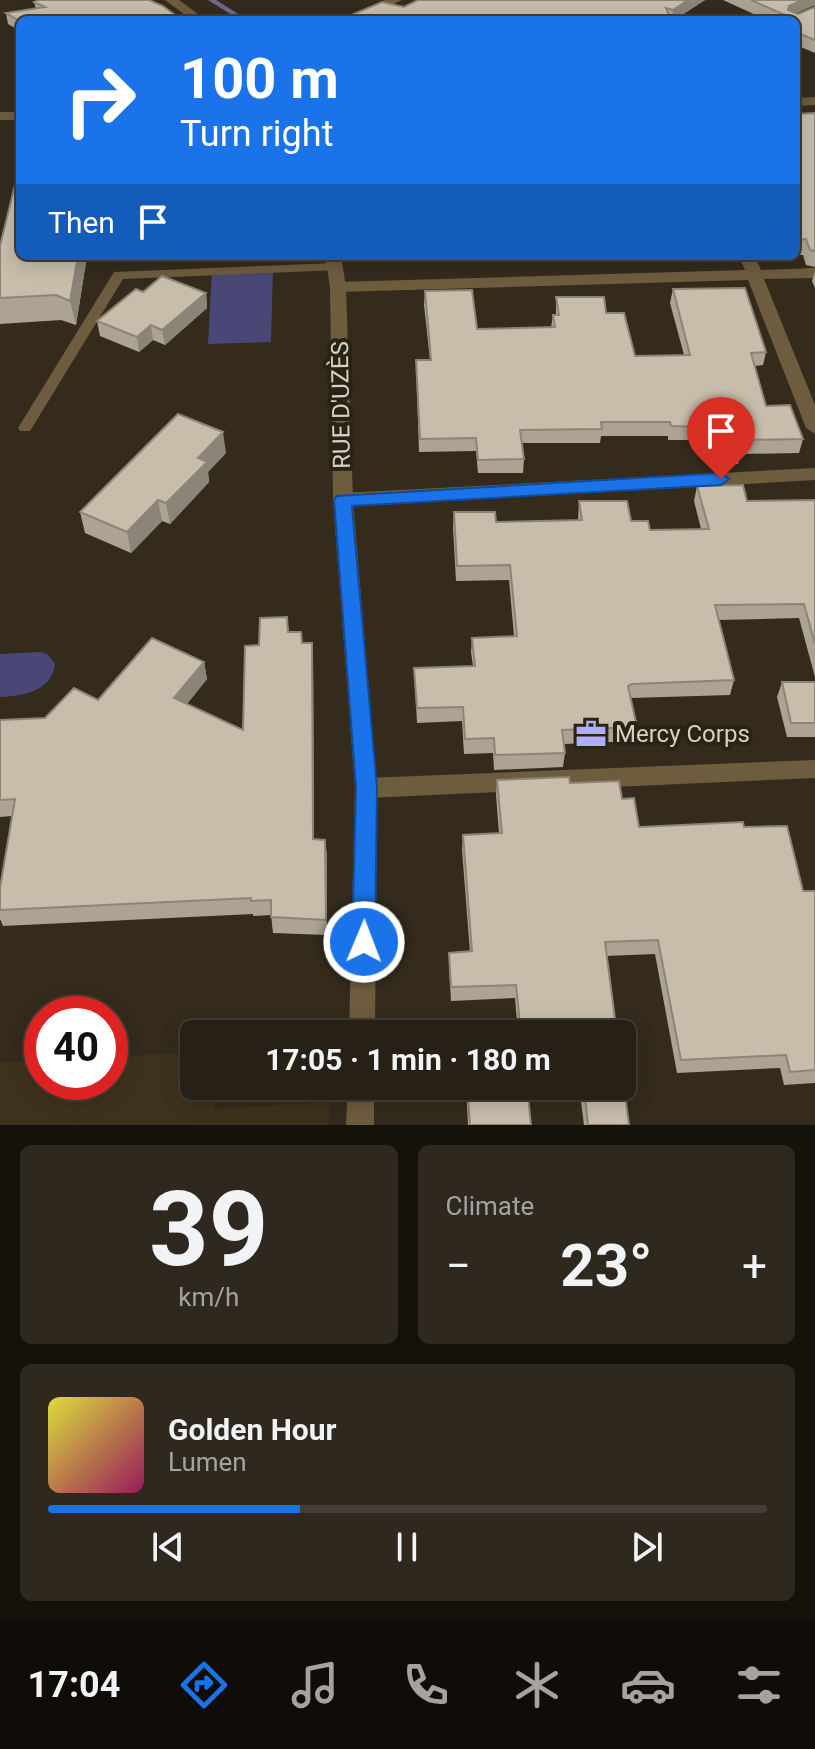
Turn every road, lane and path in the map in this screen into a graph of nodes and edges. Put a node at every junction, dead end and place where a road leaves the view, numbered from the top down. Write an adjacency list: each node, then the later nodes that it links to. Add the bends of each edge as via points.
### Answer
1 (171, 0): 3 (street)
2 (396, 0): 4 (street)
3 (194, 16)
4 (359, 16)
5 (748, 260): 8 (street)
6 (335, 270): 8 (street); 9 (lane, via 119,275); 12 (street, RUE D'UZÈS)
7 (815, 273): 8 (street)
8 (754, 275): 10 (street)
9 (25, 428)
10 (815, 428)
11 (815, 474): 12 (street)
12 (343, 500): 14 (street, RUE D'UZÈS)
13 (815, 769): 14 (street)
14 (366, 788): 15 (street, RUE D'UZÈS)
15 (362, 1020)
16 (361, 1100): 17 (street)
17 (360, 1125)

